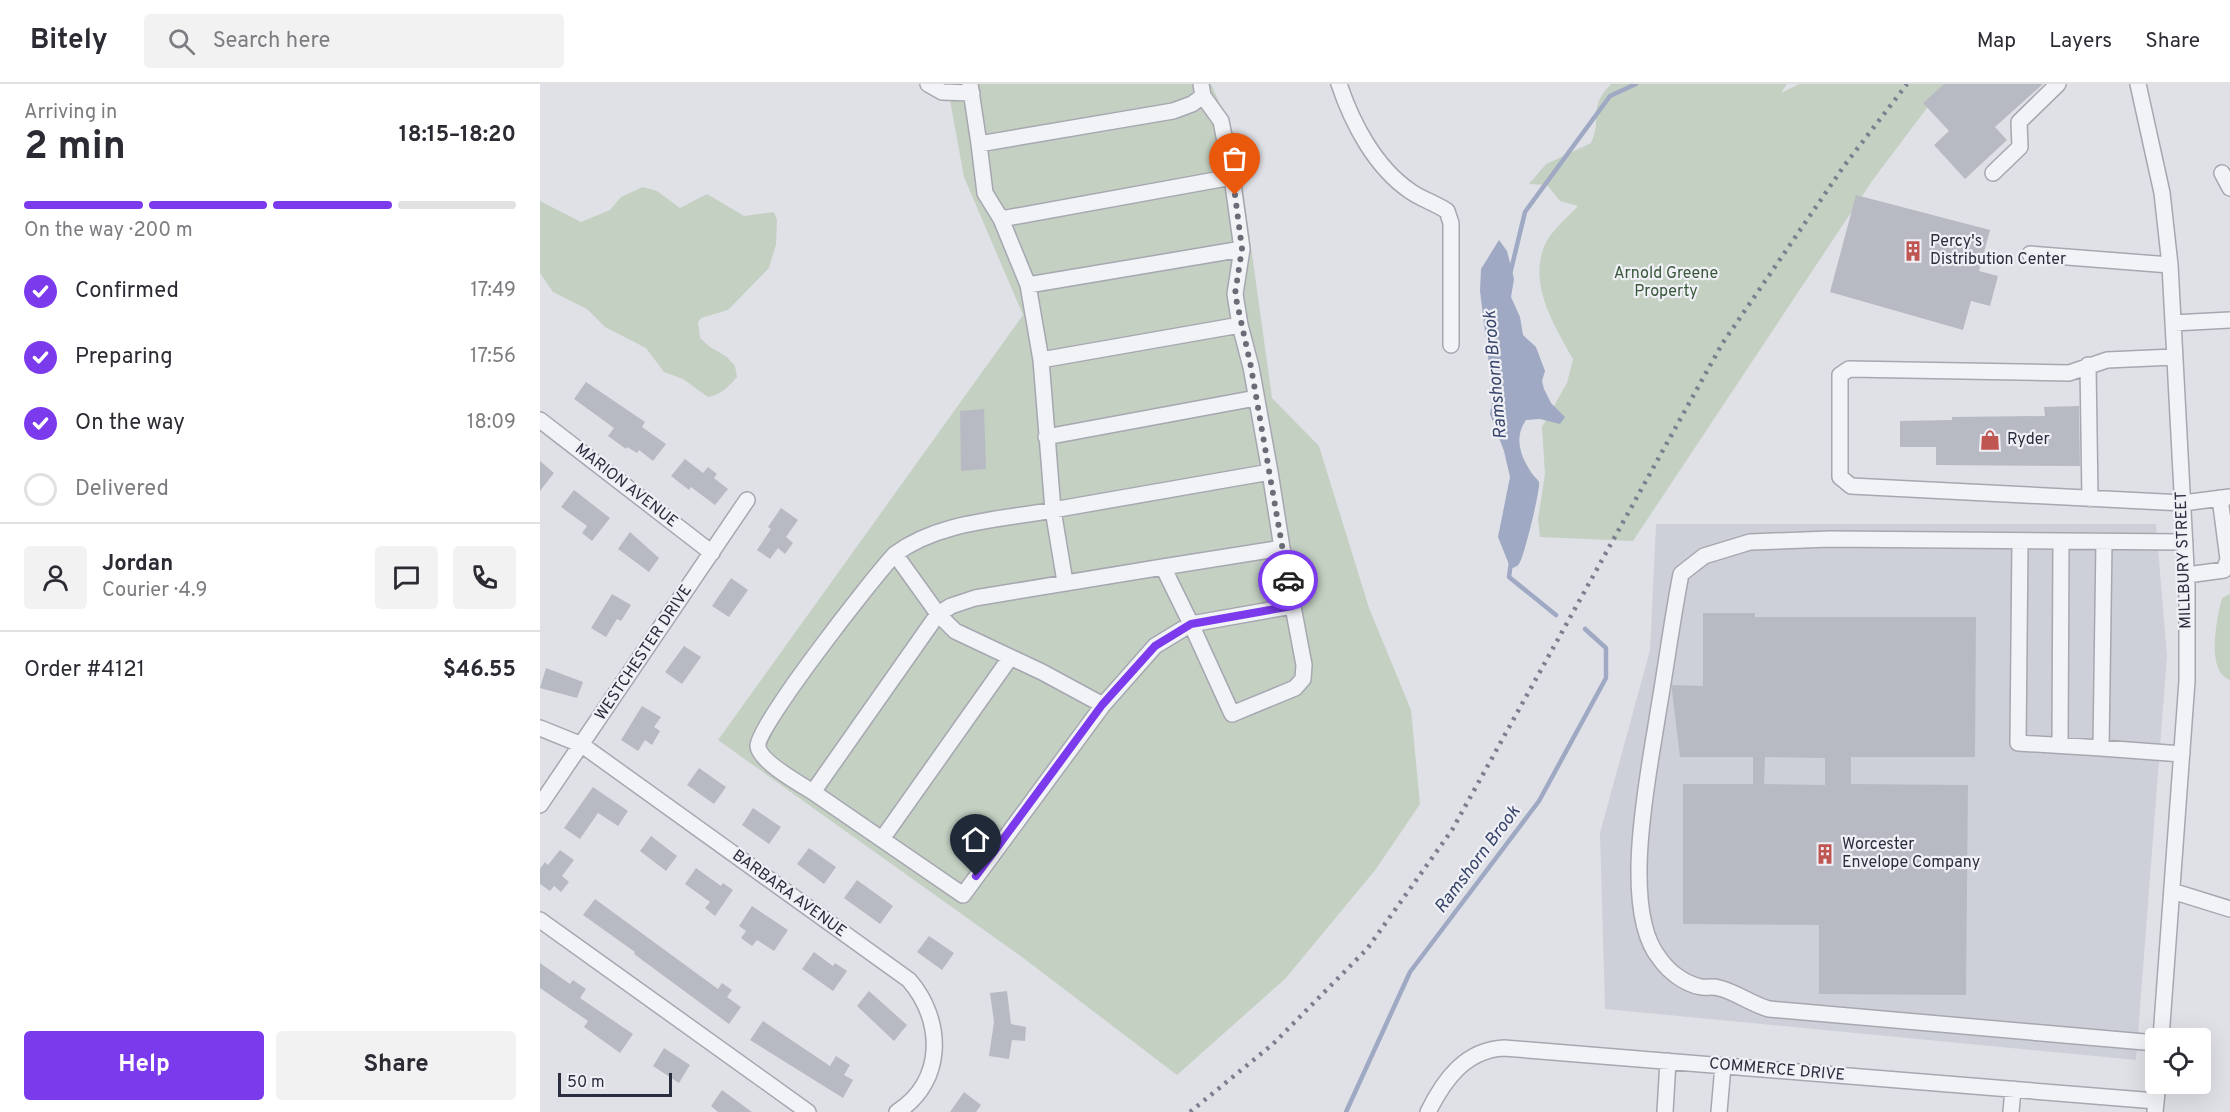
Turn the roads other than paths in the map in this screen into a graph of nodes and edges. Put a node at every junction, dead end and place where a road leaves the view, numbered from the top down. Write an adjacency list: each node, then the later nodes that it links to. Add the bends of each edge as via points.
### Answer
1 (927, 84): 5 (street, via 942,92)
2 (1339, 84): 20 (street, via 1346,105 1391,176 1447,211 1451,223)
3 (2058, 84): 8 (street, via 2019,122 2020,147)
4 (2138, 84): 15 (street, MILLBURY STREET, via 2162,193)
5 (971, 89): 7 (street)
6 (1202, 90): 7 (street, via 1192,104 1173,111); 10 (street, via 1221,121)
7 (979, 144): 12 (street, via 985,193)
8 (1993, 173)
9 (2222, 174): 11 (street)
10 (1232, 177): 12 (street); 13 (street)
11 (2230, 188)
12 (1001, 219): 16 (street)
13 (1242, 249): 16 (street); 19 (street, via 1235,294)
14 (2030, 254): 15 (street)
15 (2170, 265): 18 (street, MILLBURY STREET)
16 (1028, 285): 22 (street)
17 (2230, 320): 18 (street)
18 (2173, 323): 21 (street, MILLBURY STREET)
19 (1240, 325): 22 (street); 24 (street)
20 (1452, 345)
21 (2174, 357): 23 (street, via 2107,360); 31 (street, MILLBURY STREET)
22 (1041, 360): 26 (street)
23 (2088, 365): 29 (street); 29 (street, via 2069,372 1849,369 1840,375 1840,477 1851,486)
24 (1256, 398): 26 (street); 27 (street)
25 (540, 420): 38 (street, MARION AVENUE)
26 (1046, 437): 32 (street)
27 (1270, 472): 32 (street); 37 (street)
28 (2225, 498): 31 (street); 41 (street, via 2228,559 2224,570)
29 (2090, 499): 31 (street)
30 (747, 500): 38 (street, WESTCHESTER DRIVE)
31 (2183, 503): 36 (street, MILLBURY STREET)
32 (1053, 510): 39 (street, via 919,537); 42 (street)
33 (2020, 542): 34 (street); 50 (street, via 2018,743); 60 (street, via 1750,542 1704,556 1681,574 1643,813 1641,903 1647,934 1658,958 1676,976 1699,986 1719,988 1769,1009)
34 (2061, 542): 35 (street); 50 (street)
35 (2104, 542): 36 (street); 51 (street)
36 (2185, 542): 41 (street, MILLBURY STREET)
37 (1281, 548): 40 (street); 43 (street)
38 (712, 552): 49 (street, WESTCHESTER DRIVE)
39 (895, 554): 44 (street); 53 (street, via 859,597 758,742 767,761)
40 (1163, 567): 42 (street); 45 (street)
41 (2187, 575): 52 (street, MILLBURY STREET)
42 (1065, 582): 44 (street, via 975,598)
43 (1292, 606): 45 (street); 45 (street, via 1304,665 1303,679 1287,692 1232,714)
44 (938, 614): 46 (street, via 955,631); 53 (street)
45 (1191, 624): 47 (street, via 1155,646)
46 (1010, 658): 47 (street); 55 (street)
47 (1102, 705): 55 (street, via 963,895)
48 (540, 728): 49 (street, BARBARA AVENUE)
49 (582, 745): 54 (street, WESTCHESTER DRIVE); 66 (street, BARBARA AVENUE, via 897,971 919,991 935,1032 933,1061 921,1088)
50 (2060, 746): 51 (street)
51 (2101, 748): 52 (street)
52 (2182, 754): 56 (street, MILLBURY STREET)
53 (813, 792): 55 (street)
54 (540, 805)
55 (882, 839)
56 (2172, 891): 57 (street); 59 (street, MILLBURY STREET)
57 (2230, 909)
58 (540, 920): 65 (street)
59 (2162, 1028)
60 (2145, 1042)
61 (1668, 1061): 62 (street, COMMERCE DRIVE); 67 (street, COMMERCE DRIVE, via 1490,1049 1463,1062); 68 (street)
62 (1723, 1066): 63 (street, COMMERCE DRIVE); 69 (street)
63 (2013, 1089): 64 (street, COMMERCE DRIVE); 70 (street)
64 (2156, 1106)
65 (808, 1112)
66 (897, 1112)
67 (1428, 1112)
68 (1665, 1112)
69 (1719, 1112)
70 (2011, 1112)

